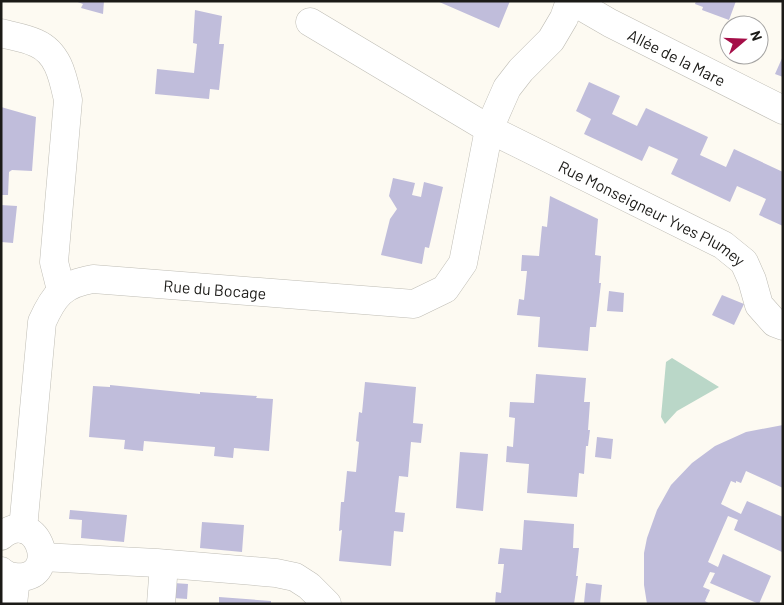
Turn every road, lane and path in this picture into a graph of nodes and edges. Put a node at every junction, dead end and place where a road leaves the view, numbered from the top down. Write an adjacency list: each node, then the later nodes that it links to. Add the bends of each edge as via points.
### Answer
1 (571, 1): 4 (street, Allée de la Mare); 5 (street, Rue du Bocage, via 551,40 507,88)
2 (310, 22): 5 (street)
3 (1, 33): 6 (street, via 37,43 53,57 62,74 68,100 54,262)
4 (783, 110)
5 (489, 129): 6 (street, Rue du Bocage, via 463,263 445,289 414,304 92,279 76,282); 7 (street, Rue Monseigneur Yves Plumey, via 722,245 744,262 759,305 775,323)
6 (61, 290): 8 (street, via 42,322)
7 (783, 326)
8 (12, 533): 9 (street, via 34,534 41,545)
9 (42, 557): 10 (street); 11 (street, via 37,569)
10 (159, 557): 12 (street); 13 (street, via 295,577)
11 (10, 584)
12 (161, 604)
13 (327, 604)

